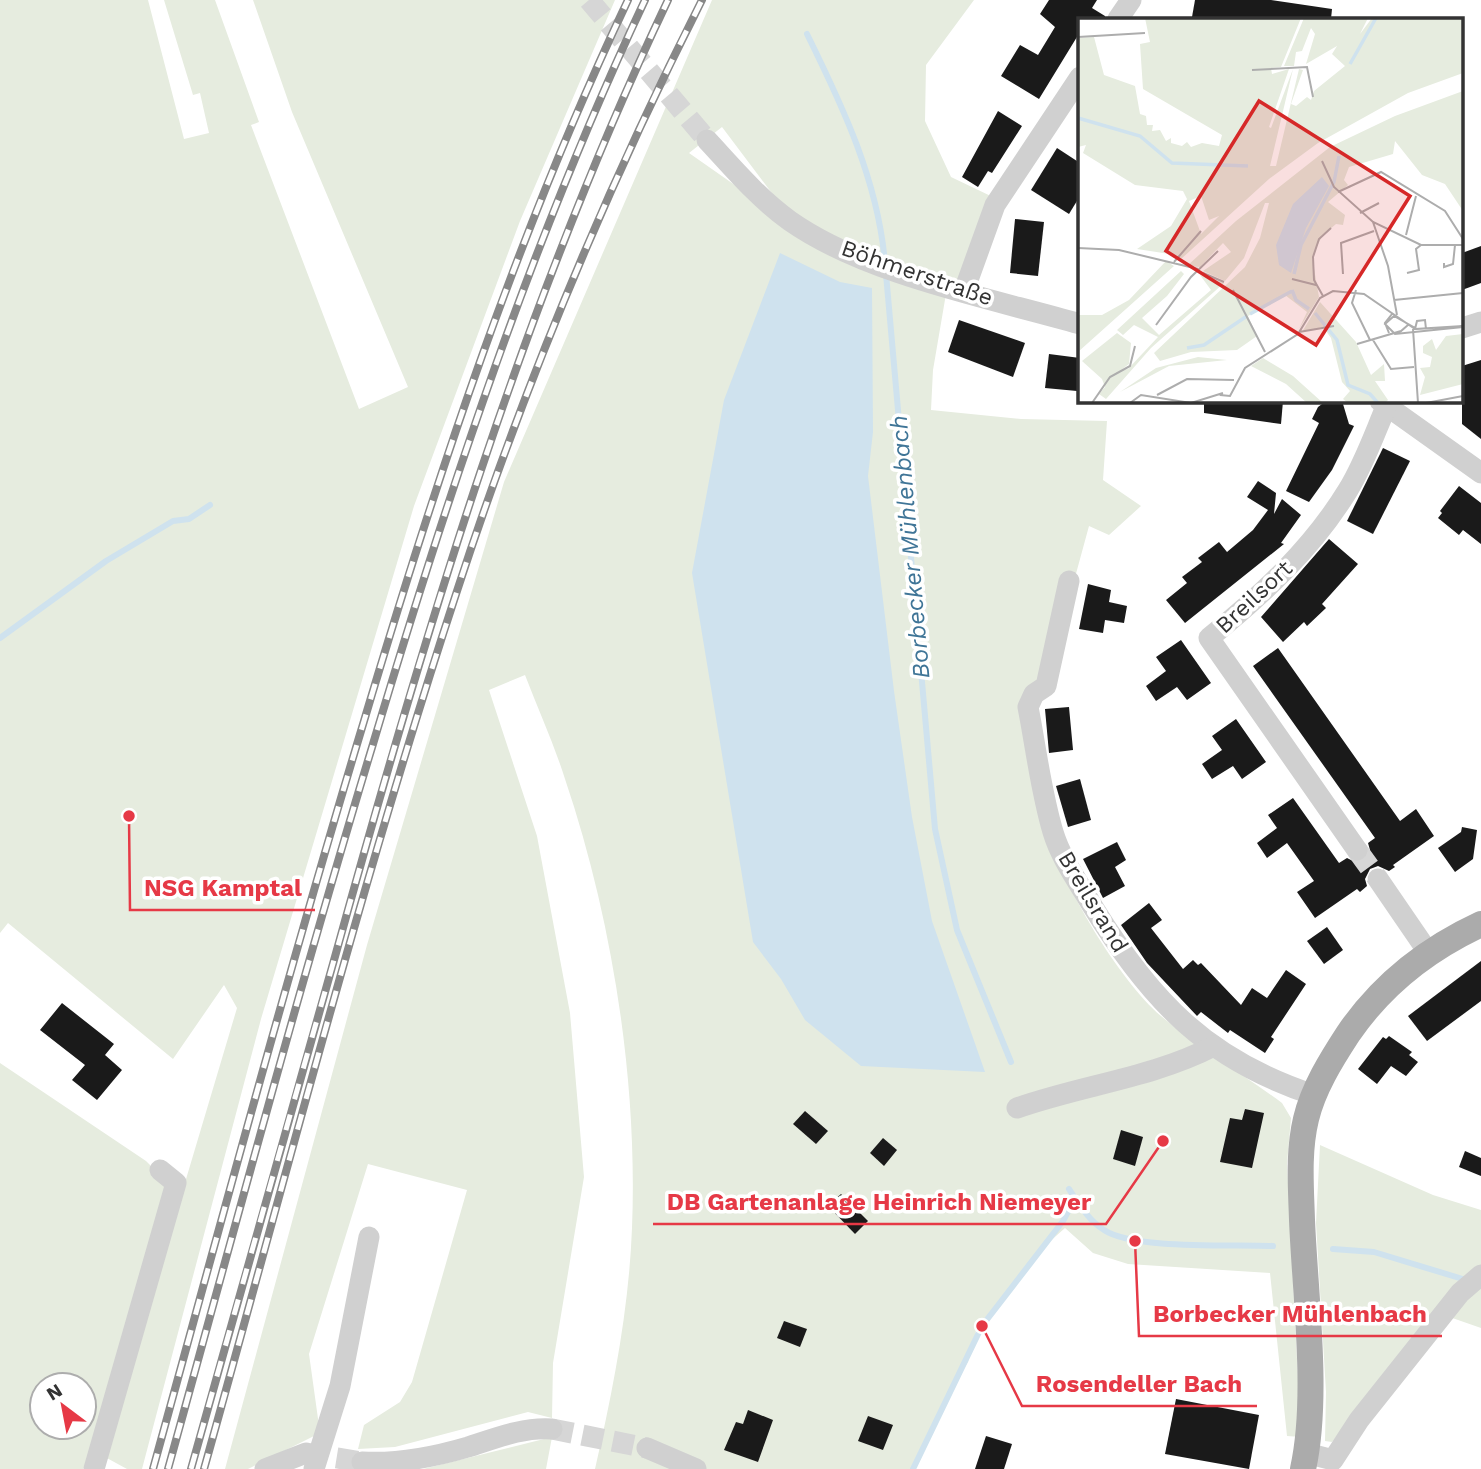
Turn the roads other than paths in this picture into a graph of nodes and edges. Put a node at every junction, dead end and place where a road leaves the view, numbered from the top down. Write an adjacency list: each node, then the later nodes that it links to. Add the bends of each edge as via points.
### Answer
1 (1131, 0): 2 (street)
2 (1119, 18)
3 (1078, 80): 5 (street, via 995,205)
4 (707, 140): 5 (street, Böhmerstraße, via 763,199 817,238 869,261)
5 (964, 291): 7 (street, Böhmerstraße)
6 (1481, 322): 8 (street)
7 (1078, 323)
8 (1464, 327)
9 (1383, 404): 10 (street); 12 (street, Breilsort, via 1366,455 1330,517 1278,578 1209,638)
10 (1481, 473)
11 (1069, 581): 16 (street, Breilsrand, via 1046,686 1034,694 1028,707 1054,833 1067,863 1143,982 1177,1018)
12 (1357, 850)
13 (1378, 879): 15 (street)
14 (1481, 924): 15 (main road)
15 (1428, 952): 17 (main road, via 1392,981 1361,1015)
16 (1214, 1046): 17 (street, Breilsrand, via 1272,1081); 18 (street, via 1144,1074 1065,1091)
17 (1314, 1095): 25 (main road, via 1300,1172 1311,1425)
18 (1017, 1108)
19 (160, 1170): 28 (street, via 176,1183)
20 (369, 1237): 24 (street, via 340,1386)
21 (1481, 1275): 25 (street, via 1460,1293 1359,1420 1333,1460)
22 (552, 1429): 26 (street, via 522,1430 403,1461)
23 (647, 1448): 27 (street)
24 (310, 1461): 29 (street)
25 (1305, 1461)
26 (362, 1462)
27 (693, 1468)
28 (94, 1469)
29 (265, 1469)

